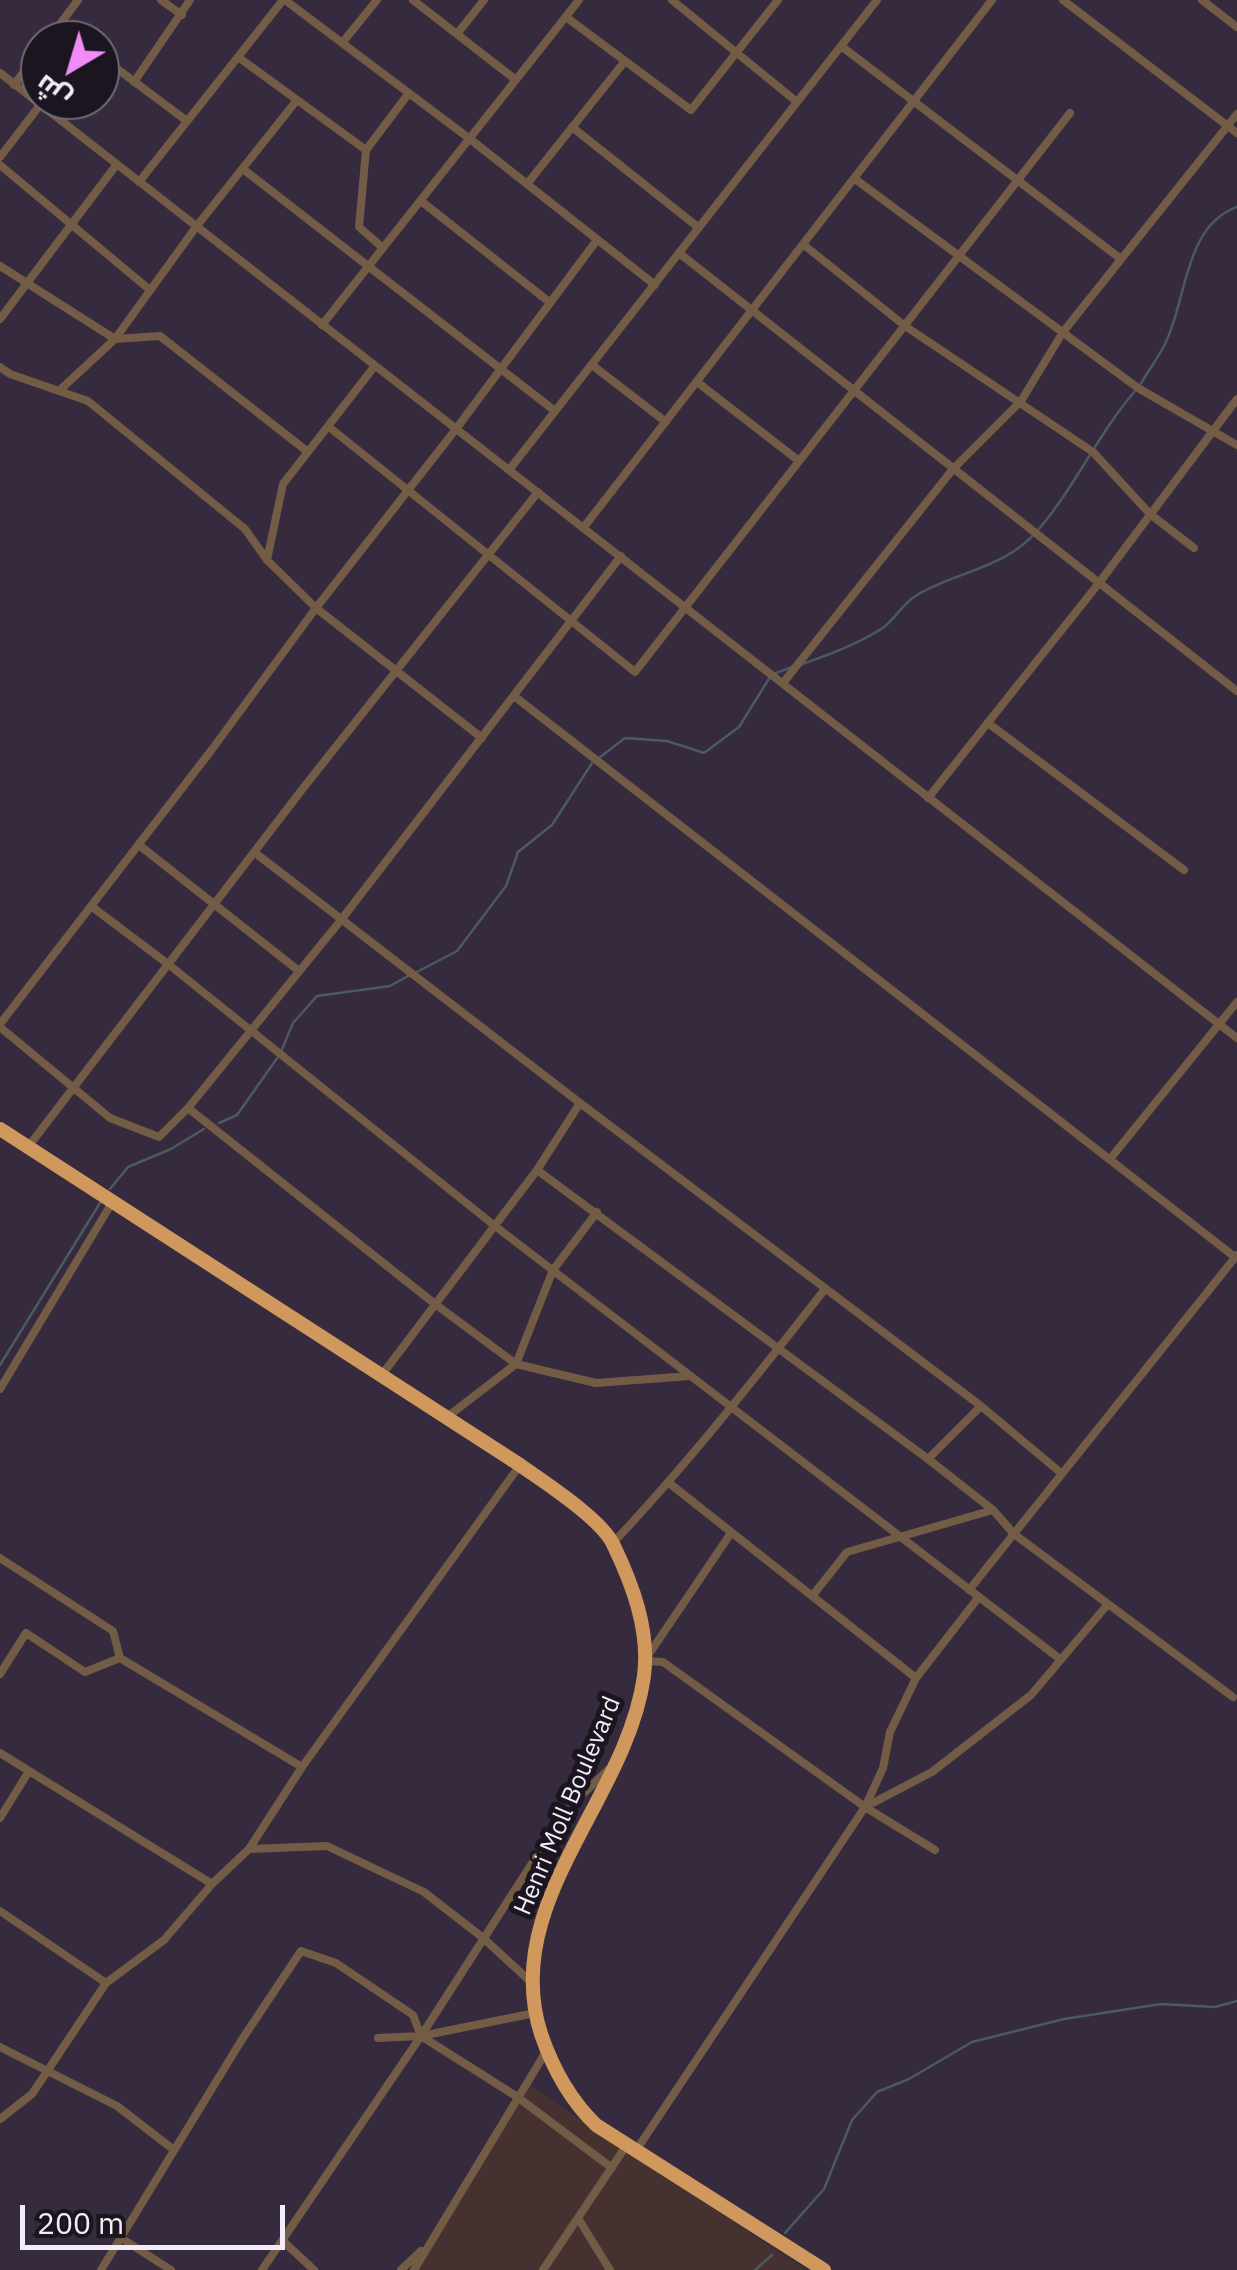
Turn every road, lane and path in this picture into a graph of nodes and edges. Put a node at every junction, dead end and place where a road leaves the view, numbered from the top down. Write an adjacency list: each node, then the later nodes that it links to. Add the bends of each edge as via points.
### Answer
1 (161, 0): 14 (street)
2 (190, 0): 14 (street)
3 (284, 0): 18 (street); 21 (street)
4 (377, 0): 18 (street)
5 (413, 0): 17 (street)
6 (484, 0): 17 (street)
7 (579, 0): 15 (street)
8 (672, 0): 20 (street)
9 (778, 0): 20 (street)
10 (877, 0): 19 (street)
11 (992, 0): 33 (street)
12 (1063, 0): 39 (street)
13 (1202, 0): 16 (street)
14 (182, 15): 27 (street)
15 (566, 17): 22 (street); 26 (street)
16 (1237, 27)
17 (458, 34): 26 (street)
18 (342, 42): 30 (street)
19 (841, 46): 32 (street); 33 (street)
20 (736, 52): 22 (street, via 690,110); 32 (street)
21 (238, 57): 31 (street); 38 (street)
22 (625, 61): 40 (street)
23 (120, 71): 27 (street)
24 (0, 74): 28 (street)
25 (20, 76): 28 (street)
26 (516, 80): 42 (street)
27 (134, 82): 38 (street)
28 (14, 84): 29 (street)
29 (20, 89)
30 (409, 93): 42 (street); 43 (street)
31 (298, 100): 43 (street); 47 (street)
32 (798, 102): 55 (street)
33 (914, 102): 48 (street); 49 (street)
34 (1070, 114): 49 (street)
35 (1237, 114): 39 (street)
36 (28, 120): 44 (street)
37 (60, 120): 45 (street)
38 (187, 121): 50 (street)
39 (1228, 126): 41 (street); 61 (street)
40 (572, 127): 51 (street); 55 (street)
41 (1237, 133)
42 (470, 138): 51 (street); 52 (street)
43 (366, 150): 58 (street, via 359,227)
44 (0, 157)
45 (117, 164): 50 (street); 53 (street)
46 (0, 165): 53 (street)
47 (243, 169): 54 (street); 63 (street)
48 (855, 179): 57 (street); 60 (street)
49 (1016, 181): 60 (street); 61 (street)
50 (140, 182): 54 (street)
51 (527, 184): 56 (street)
52 (420, 201): 58 (street); 67 (street)
53 (70, 226): 64 (street); 66 (street)
54 (196, 227): 66 (street); 70 (street)
55 (699, 228): 59 (street)
56 (597, 240): 65 (street); 67 (street)
57 (804, 246): 68 (street); 71 (street)
58 (383, 248): 63 (street)
59 (679, 254): 65 (street); 68 (street)
60 (959, 256): 71 (street); 72 (street)
61 (1121, 259): 72 (street)
62 (0, 266): 64 (street)
63 (369, 266): 70 (street); 77 (street)
64 (28, 282): 69 (street); 73 (street)
65 (654, 284): 74 (street)
66 (150, 290): 73 (street)
67 (548, 301): 77 (street)
68 (752, 312): 78 (street); 80 (street)
69 (0, 319)
70 (322, 325): 76 (street)
71 (905, 326): 80 (street); 82 (street)
72 (1063, 332): 82 (street); 87 (street, via 1138,388)
73 (115, 338): 79 (street); 89 (street, via 160,336)
74 (592, 365): 83 (street); 84 (street)
75 (0, 366): 79 (street)
76 (374, 366): 85 (street); 86 (street)
77 (500, 367): 83 (street); 86 (street)
78 (697, 382): 84 (street); 90 (street)
79 (61, 389): 100 (street, via 88,400 244,529)
80 (854, 392): 90 (street); 91 (street)
81 (1237, 399): 87 (street)
82 (1020, 401): 91 (street); 95 (street, via 1093,452)
83 (555, 411): 92 (street)
84 (666, 422): 96 (street)
85 (329, 427): 89 (street); 93 (street)
86 (456, 429): 92 (street); 93 (street)
87 (1212, 431): 88 (street); 95 (street)
88 (1237, 445)
89 (308, 452): 100 (street, via 283,484)
90 (800, 461): 102 (street)
91 (953, 469): 101 (street); 106 (street)
92 (509, 470): 94 (street)
93 (408, 490): 98 (street); 103 (street)
94 (538, 492): 96 (street); 98 (street)
95 (1150, 514): 97 (street); 101 (street)
96 (584, 527): 99 (street)
97 (1194, 548)
98 (488, 553): 104 (street); 105 (street)
99 (621, 556): 102 (street); 104 (street)
100 (267, 560): 103 (street)
101 (1099, 583): 107 (street); 109 (street)
102 (686, 607): 104 (street, via 635,672); 106 (street)
103 (316, 608): 105 (street); 112 (street)
104 (572, 620): 108 (street)
105 (396, 671): 110 (street); 113 (street)
106 (782, 683): 111 (street)
107 (1237, 691)
108 (514, 696): 110 (street); 130 (street)
109 (988, 723): 111 (street); 114 (street)
110 (482, 738): 117 (street)
111 (928, 798): 121 (street)
112 (139, 844): 115 (street); 116 (street)
113 (254, 852): 116 (street); 117 (street)
114 (1184, 870)
115 (91, 906): 118 (street); 122 (street)
116 (213, 906): 118 (street); 119 (street)
117 (341, 920): 119 (street); 126 (street)
118 (168, 964): 123 (street); 125 (street)
119 (300, 971): 123 (street)
120 (1237, 1002): 121 (street)
121 (1219, 1024): 124 (street); 130 (street)
122 (0, 1025): 125 (street)
123 (252, 1030): 127 (street); 134 (street)
124 (1237, 1038)
125 (74, 1088): 127 (street, via 110,1118 159,1137); 129 (street)
126 (580, 1103): 131 (street); 137 (street)
127 (188, 1108): 138 (street)
128 (0, 1130): 129 (highway, Henri Moll Boulevard)
129 (28, 1147): 132 (highway, Henri Moll Boulevard)
130 (1110, 1159): 135 (street)
131 (537, 1170): 133 (street); 134 (street)
132 (113, 1201): 141 (highway, Henri Moll Boulevard); 143 (street)
133 (596, 1212): 136 (street); 139 (street)
134 (495, 1226): 136 (street); 138 (street)
135 (1236, 1256): 149 (street)
136 (553, 1270): 140 (street); 142 (street)
137 (825, 1288): 139 (street); 144 (street)
138 (436, 1304): 140 (street); 141 (street)
139 (778, 1349): 145 (street); 147 (street)
140 (516, 1364): 142 (street, via 596,1382); 146 (street)
141 (381, 1376): 146 (highway, Henri Moll Boulevard)
142 (690, 1376): 145 (street)
143 (0, 1388)
144 (981, 1406): 147 (street); 149 (street)
145 (732, 1408): 150 (street); 154 (street)
146 (447, 1417): 148 (highway, Henri Moll Boulevard)
147 (928, 1459): 151 (street)
148 (520, 1465): 155 (highway, Henri Moll Boulevard); 171 (street)
149 (1061, 1473): 153 (street)
150 (669, 1483): 152 (street); 155 (street)
151 (993, 1510): 153 (street); 154 (street)
152 (731, 1533): 158 (street); 165 (street)
153 (1014, 1534): 157 (street); 160 (street)
154 (902, 1535): 157 (street); 158 (street, via 847,1552)
155 (613, 1542): 165 (highway, Henri Moll Boulevard, via 638,1609)
156 (0, 1558): 162 (street, via 113,1630)
157 (969, 1590): 159 (street)
158 (813, 1594): 167 (street)
159 (978, 1598): 163 (street); 167 (street)
160 (1108, 1604): 163 (street); 168 (street)
161 (0, 1654): 164 (street)
162 (120, 1658): 164 (street, via 85,1672 26,1634); 171 (street)
163 (1060, 1659): 173 (street, via 1032,1695 982,1736)
164 (9, 1660): 166 (street)
165 (644, 1661): 170 (highway, Henri Moll Boulevard, via 641,1689); 173 (street, via 662,1662)
166 (0, 1674)
167 (916, 1678): 173 (street)
168 (1232, 1697)
169 (0, 1752): 172 (street)
170 (612, 1766): 179 (street, via 567,1809); 180 (highway, Henri Moll Boulevard, via 541,1922)
171 (302, 1767): 175 (street)
172 (30, 1771): 174 (street); 177 (street)
173 (866, 1806): 176 (street); 190 (street)
174 (0, 1818)
175 (249, 1849): 177 (street); 179 (street, via 327,1846 424,1892)
176 (936, 1850)
177 (212, 1884): 181 (street, via 164,1940)
178 (0, 1911): 181 (street)
179 (482, 1938): 180 (street); 183 (street)
180 (531, 1982): 182 (highway, Henri Moll Boulevard)
181 (106, 1983): 187 (street)
182 (534, 2013): 183 (street); 186 (highway, Henri Moll Boulevard)
183 (421, 2036): 184 (street); 188 (street); 191 (street, via 412,2016 336,1963 301,1951); 195 (street)
184 (378, 2038)
185 (0, 2047): 187 (street)
186 (547, 2050): 188 (street); 190 (highway, Henri Moll Boulevard, via 579,2108)
187 (46, 2072): 189 (street, via 32,2094); 191 (street, via 117,2106)
188 (516, 2096): 192 (street); 196 (street)
189 (0, 2119)
190 (631, 2149): 192 (street); 205 (highway, Henri Moll Boulevard)
191 (174, 2150): 194 (street)
192 (612, 2168): 193 (street)
193 (578, 2218): 203 (street); 204 (street)
194 (121, 2238): 197 (street); 198 (street)
195 (283, 2241): 199 (street); 200 (street)
196 (425, 2248): 201 (street); 202 (street)
197 (101, 2270)
198 (171, 2270)
199 (262, 2270)
200 (314, 2270)
201 (401, 2270)
202 (414, 2270)
203 (543, 2270)
204 (610, 2270)
205 (824, 2270)

